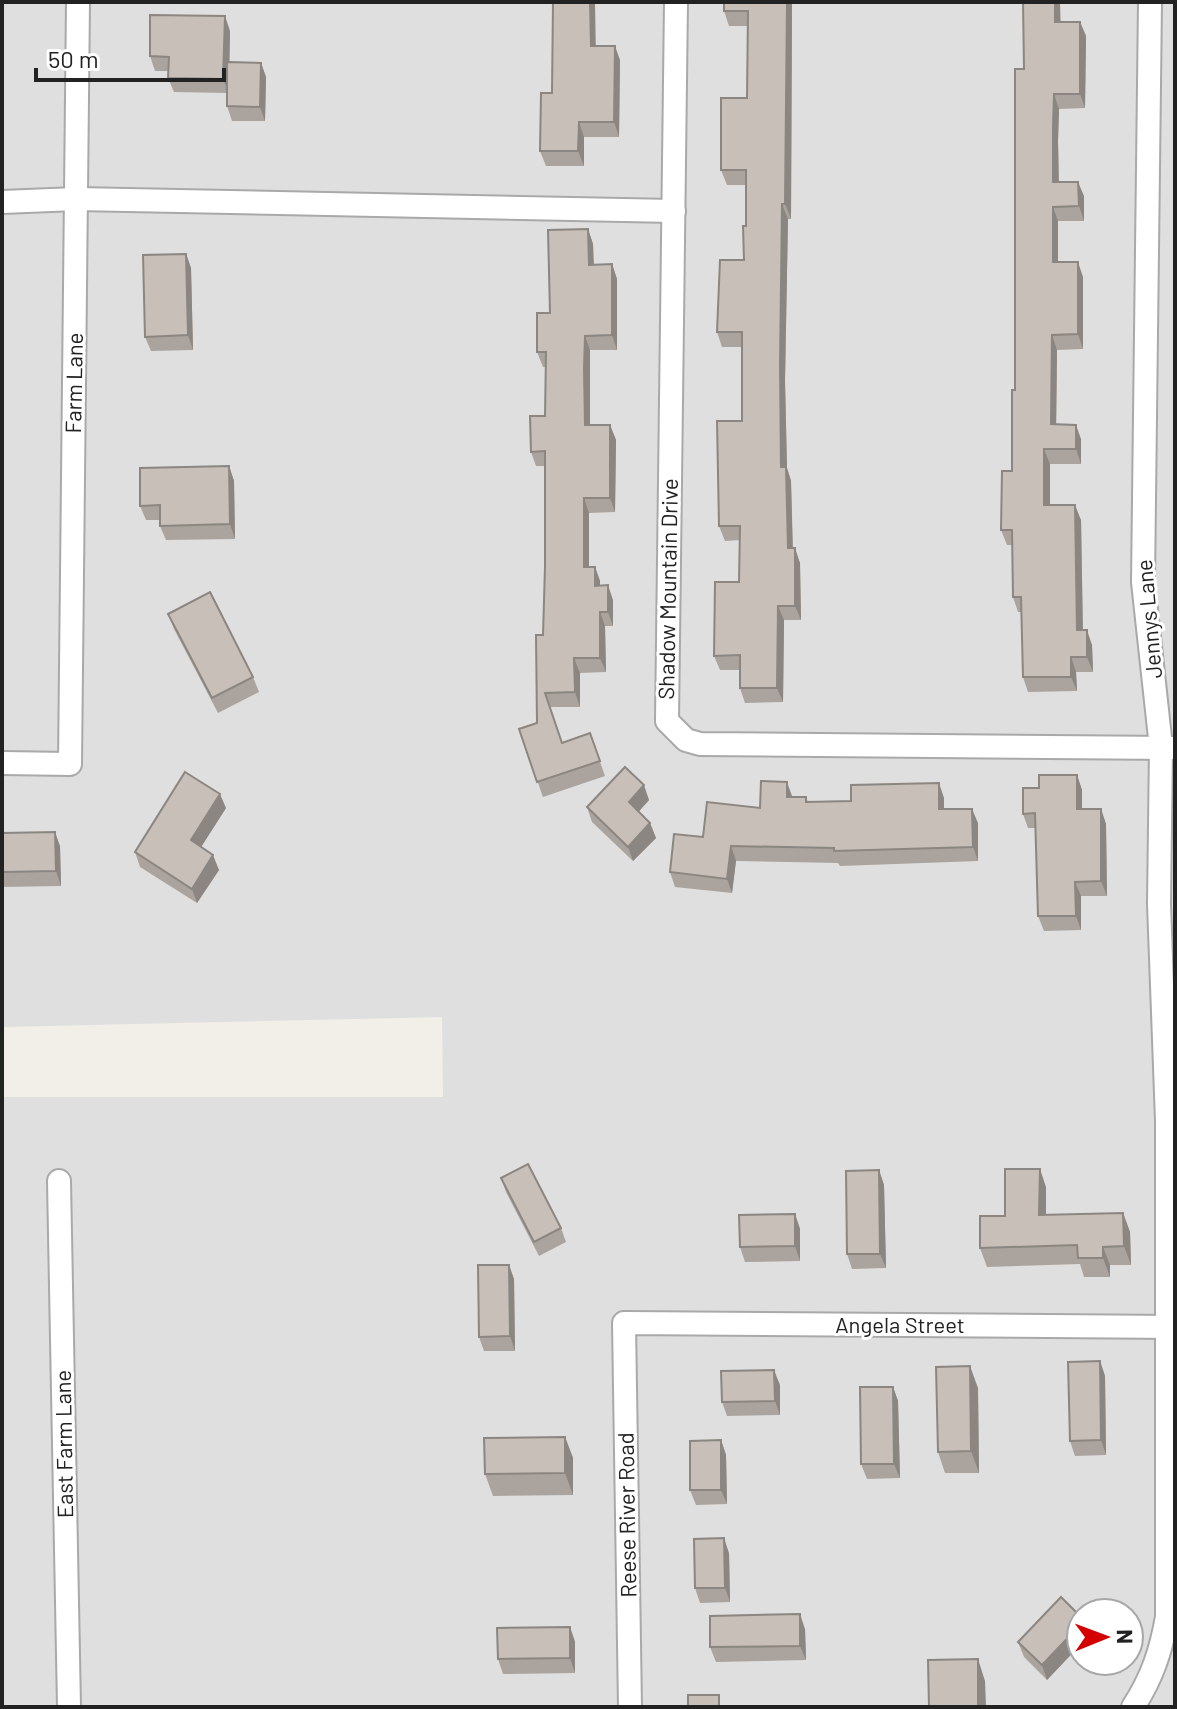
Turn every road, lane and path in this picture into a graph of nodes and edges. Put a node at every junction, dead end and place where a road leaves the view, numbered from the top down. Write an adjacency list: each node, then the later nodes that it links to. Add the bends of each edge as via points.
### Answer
1 (78, 2): 4 (street, Farm Lane)
2 (676, 2): 6 (street, Shadow Mountain Drive)
3 (1150, 2): 7 (street, Jennys Lane, via 1143,582)
4 (76, 199): 5 (street); 6 (street); 8 (street, Farm Lane, via 70,764)
5 (2, 202)
6 (674, 211): 7 (street, Shadow Mountain Drive, via 667,721 686,740 700,744)
7 (1168, 747): 11 (street, Jennys Lane, via 1159,904)
8 (2, 763)
9 (59, 1181): 12 (street, East Farm Lane)
10 (624, 1323): 11 (street, Angela Street); 13 (street, Reese River Road)
11 (1171, 1327): 14 (street, Jennys Lane, via 1167,1617 1153,1673)
12 (69, 1707)
13 (630, 1707)
14 (1133, 1707)

